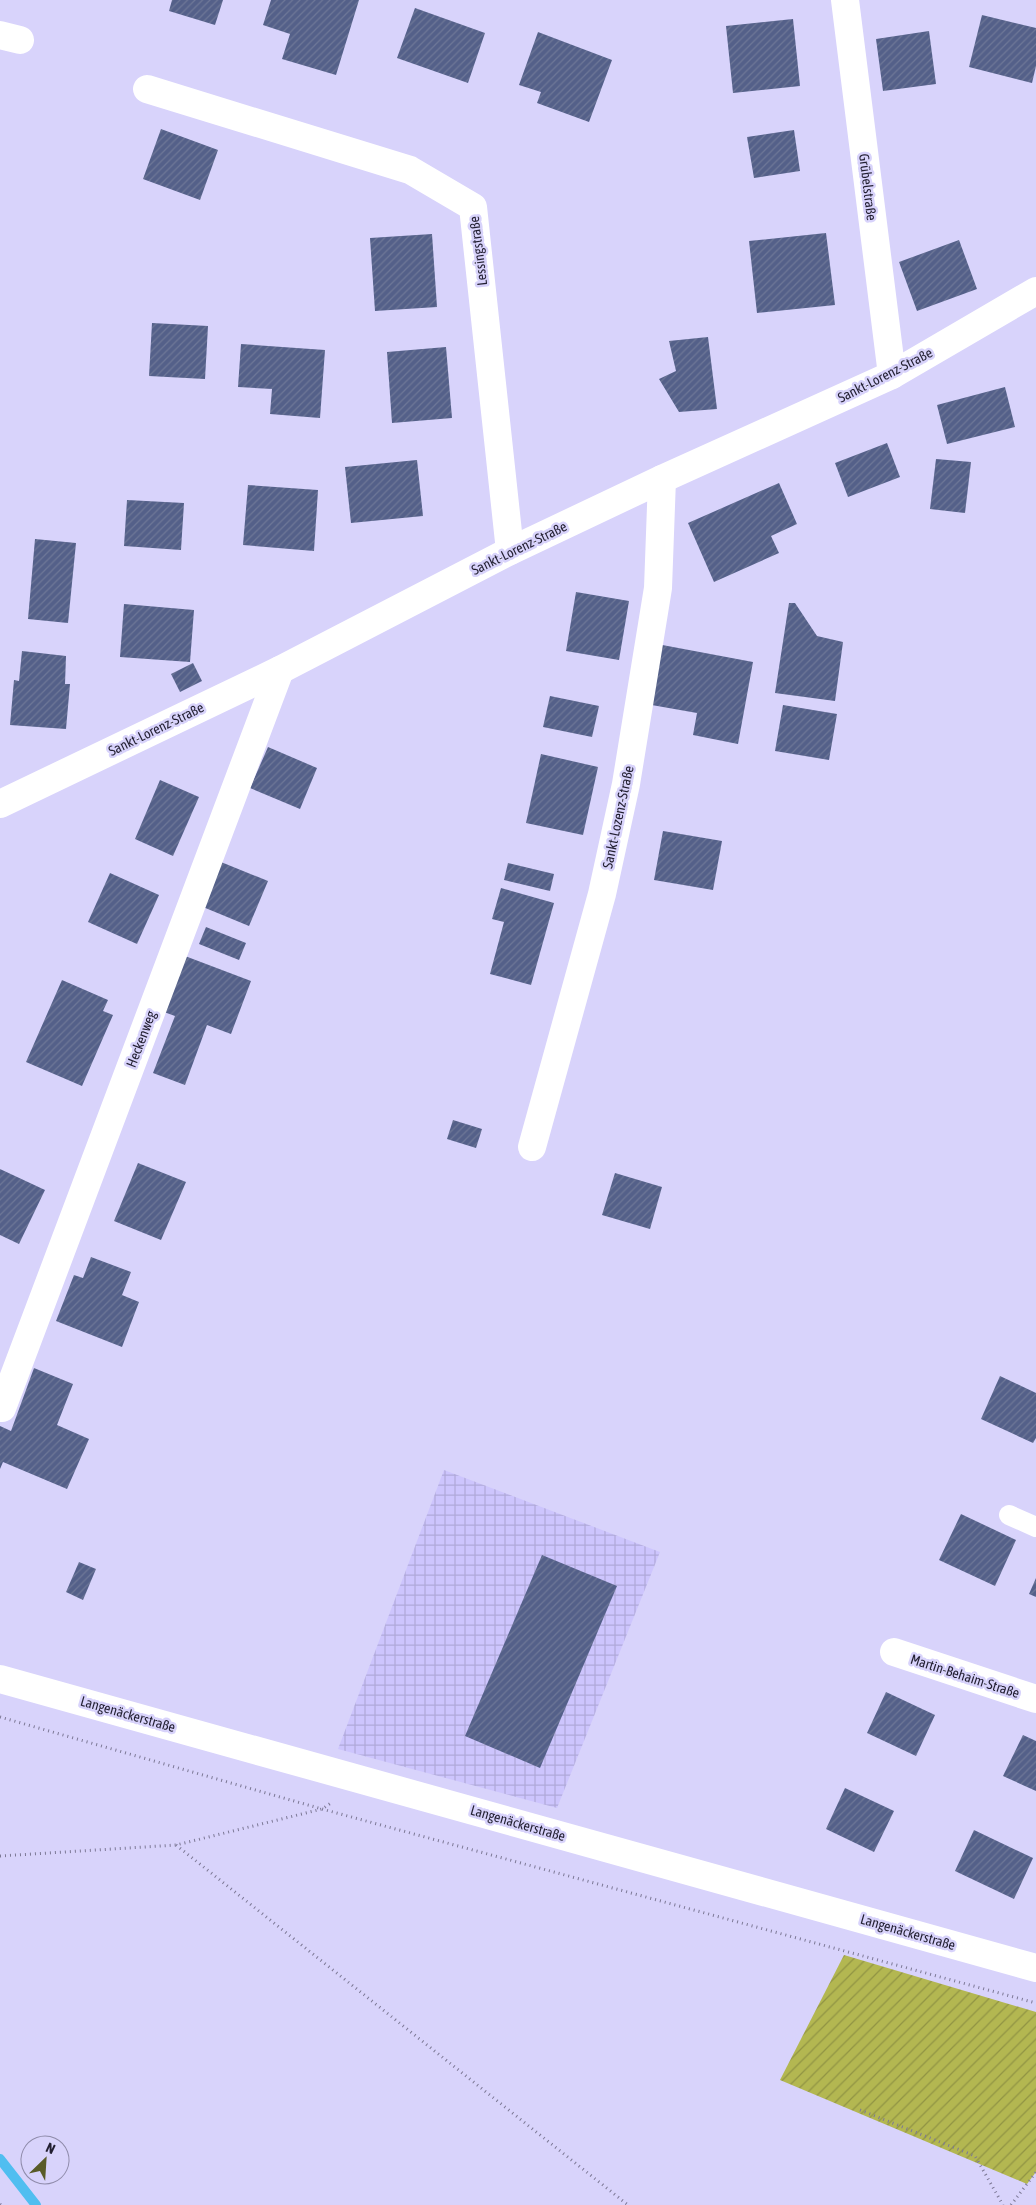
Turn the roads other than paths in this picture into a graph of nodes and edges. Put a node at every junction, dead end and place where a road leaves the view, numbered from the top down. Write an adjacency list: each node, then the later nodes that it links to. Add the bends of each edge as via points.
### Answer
1 (844, 0): 4 (street, Grübelstraße)
2 (147, 89): 6 (street, Lessingstraße, via 410,170 473,207)
3 (1036, 291): 4 (street, Sankt-Lorenz-Straße)
4 (892, 375): 5 (street, Sankt-Lorenz-Straße)
5 (662, 479): 6 (street, Sankt-Lorenz-Straße); 9 (street, Sankt-Lozenz-Straße, via 658,588 626,784 602,894)
6 (510, 551): 7 (street, Sankt-Lorenz-Straße)
7 (280, 670): 8 (street, Sankt-Lorenz-Straße); 10 (street, Heckenweg)
8 (0, 804)
9 (532, 1147)
10 (2, 1408)
11 (1009, 1515): 12 (lane)
12 (1036, 1527)
13 (894, 1652): 15 (street, Martin-Behaim-Straße)
14 (0, 1679): 16 (street, Langenäckerstraße)
15 (1036, 1699)
16 (1036, 1968)

